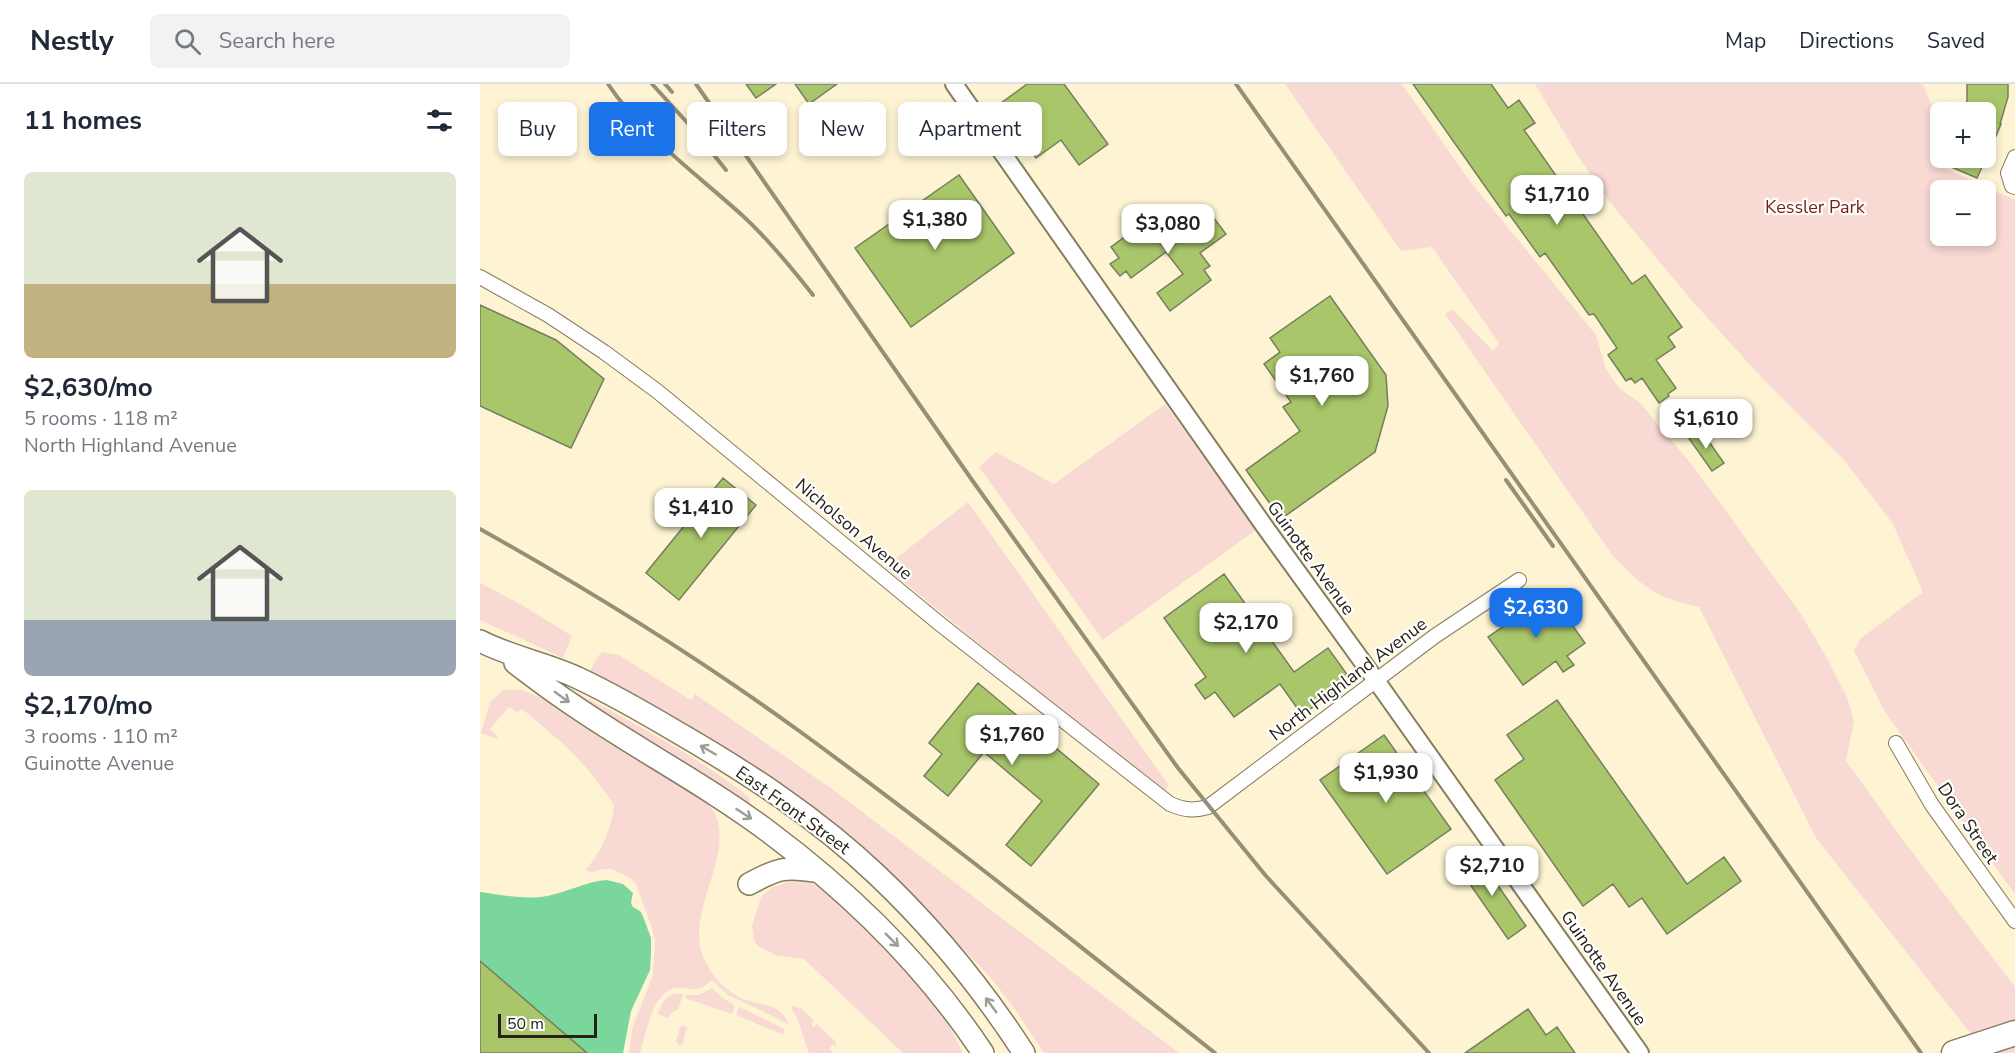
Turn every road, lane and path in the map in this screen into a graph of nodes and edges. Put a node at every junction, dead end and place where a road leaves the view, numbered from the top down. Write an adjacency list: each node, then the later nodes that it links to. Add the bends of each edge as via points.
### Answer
1 (954, 84): 7 (street, Guinotte Avenue)
2 (2015, 157): 3 (street, via 2008,173)
3 (2015, 187)
4 (480, 277): 9 (street, Nicholson Avenue, via 548,315 657,391 940,624 1170,804 1184,810)
5 (1519, 580): 7 (street, North Highland Avenue)
6 (489, 646): 10 (main road, East Front Street, one-way to 10, via 749,818); 15 (main road, East Front Street, one-way to 6, via 961,966 921,919 876,874 779,795 716,754 575,676)
7 (1375, 679): 9 (street, North Highland Avenue, via 1208,807); 16 (street, Guinotte Avenue)
8 (1896, 743): 12 (street, Dora Street, via 1932,805)
9 (1200, 809)
10 (819, 872): 11 (main road, via 783,868); 14 (main road, East Front Street, one-way to 14, via 910,958 960,1017)
11 (749, 884)
12 (2015, 921)
13 (2015, 1033): 17 (highway)
14 (983, 1053)
15 (1024, 1053)
16 (1640, 1053)
17 (1954, 1053)

